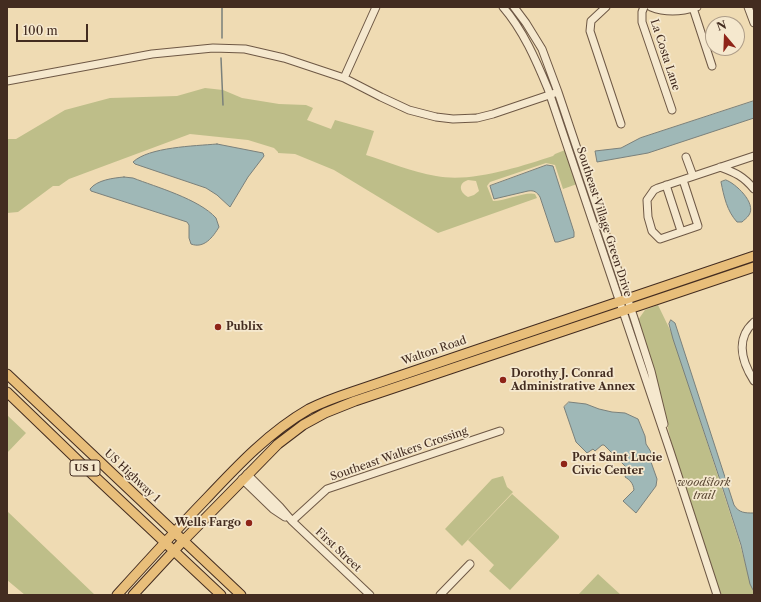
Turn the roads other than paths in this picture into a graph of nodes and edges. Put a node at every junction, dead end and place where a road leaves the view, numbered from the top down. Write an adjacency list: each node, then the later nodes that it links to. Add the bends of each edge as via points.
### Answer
1 (376, 7): 11 (street)
2 (502, 7): 14 (street, Southeast Village Green Drive, via 523,36)
3 (514, 7): 13 (street, Southeast Village Green Drive, via 542,49)
4 (606, 7): 16 (street, via 591,21 590,31)
5 (644, 7): 15 (street, La Costa Lane, via 642,22)
6 (651, 7): 8 (street, via 669,11)
7 (748, 7): 9 (street)
8 (695, 8): 10 (street)
9 (754, 23)
10 (712, 66)
11 (344, 78): 12 (street, via 284,58 250,50 213,48 152,54); 14 (street, via 409,110 453,119 477,118)
12 (7, 81)
13 (558, 92): 14 (street); 27 (street, Southeast Village Green Drive)
14 (550, 95): 28 (street, Southeast Village Green Drive)
15 (672, 110)
16 (621, 124)
17 (754, 156): 19 (street)
18 (686, 157): 20 (street)
19 (720, 168): 20 (street); 23 (street, via 742,176)
20 (693, 176): 21 (street)
21 (683, 180): 22 (street); 24 (street, via 698,226)
22 (666, 185): 24 (street); 24 (street, via 654,190 647,200 652,231 660,239)
23 (754, 189)
24 (682, 232)
25 (754, 256): 27 (main road, Walton Road)
26 (754, 267): 29 (main road, Walton Road)
27 (628, 299): 28 (main road, Walton Road); 29 (street, Southeast Village Green Drive)
28 (619, 302): 30 (street, Southeast Village Green Drive); 32 (main road, Walton Road)
29 (631, 308): 30 (main road, Walton Road); 41 (street, Southeast Village Green Drive, via 659,401)
30 (622, 311): 34 (main road, Walton Road); 41 (street, Southeast Village Green Drive)
31 (754, 322): 37 (street, via 741,345 744,360)
32 (518, 336): 33 (main road, Walton Road); 34 (main road, via 480,354)
33 (472, 351): 36 (main road, via 464,358 436,369); 44 (main road, Walton Road, via 329,400 310,409 263,441)
34 (472, 361): 36 (main road, Walton Road)
35 (7, 374): 39 (main road, US Highway 1 / US 1)
36 (427, 377): 42 (main road, Walton Road, via 355,401 303,425 278,444)
37 (754, 381)
38 (8, 393): 39 (main road, via 19,393); 46 (main road, US 1)
39 (35, 401): 44 (main road, US Highway 1 / US 1)
40 (500, 431): 43 (street, Southeast Walkers Crossing, via 327,489)
41 (670, 451): 55 (street, Southeast Village Green Drive)
42 (245, 477): 43 (street, First Street, via 273,509); 45 (main road, Walton Road)
43 (292, 521): 53 (street, First Street)
44 (174, 532): 45 (main road, US Highway 1 / US 1); 46 (main road, Walton Road)
45 (183, 540): 47 (main road, Walton Road); 52 (main road, US Highway 1 / US 1)
46 (164, 542): 47 (main road, US 1); 49 (main road, Walton Road)
47 (174, 551): 50 (main road, Walton Road); 51 (main road, US 1)
48 (470, 564): 54 (street)
49 (117, 595)
50 (133, 595)
51 (221, 595)
52 (240, 595)
53 (370, 595)
54 (440, 595)
55 (716, 595)

